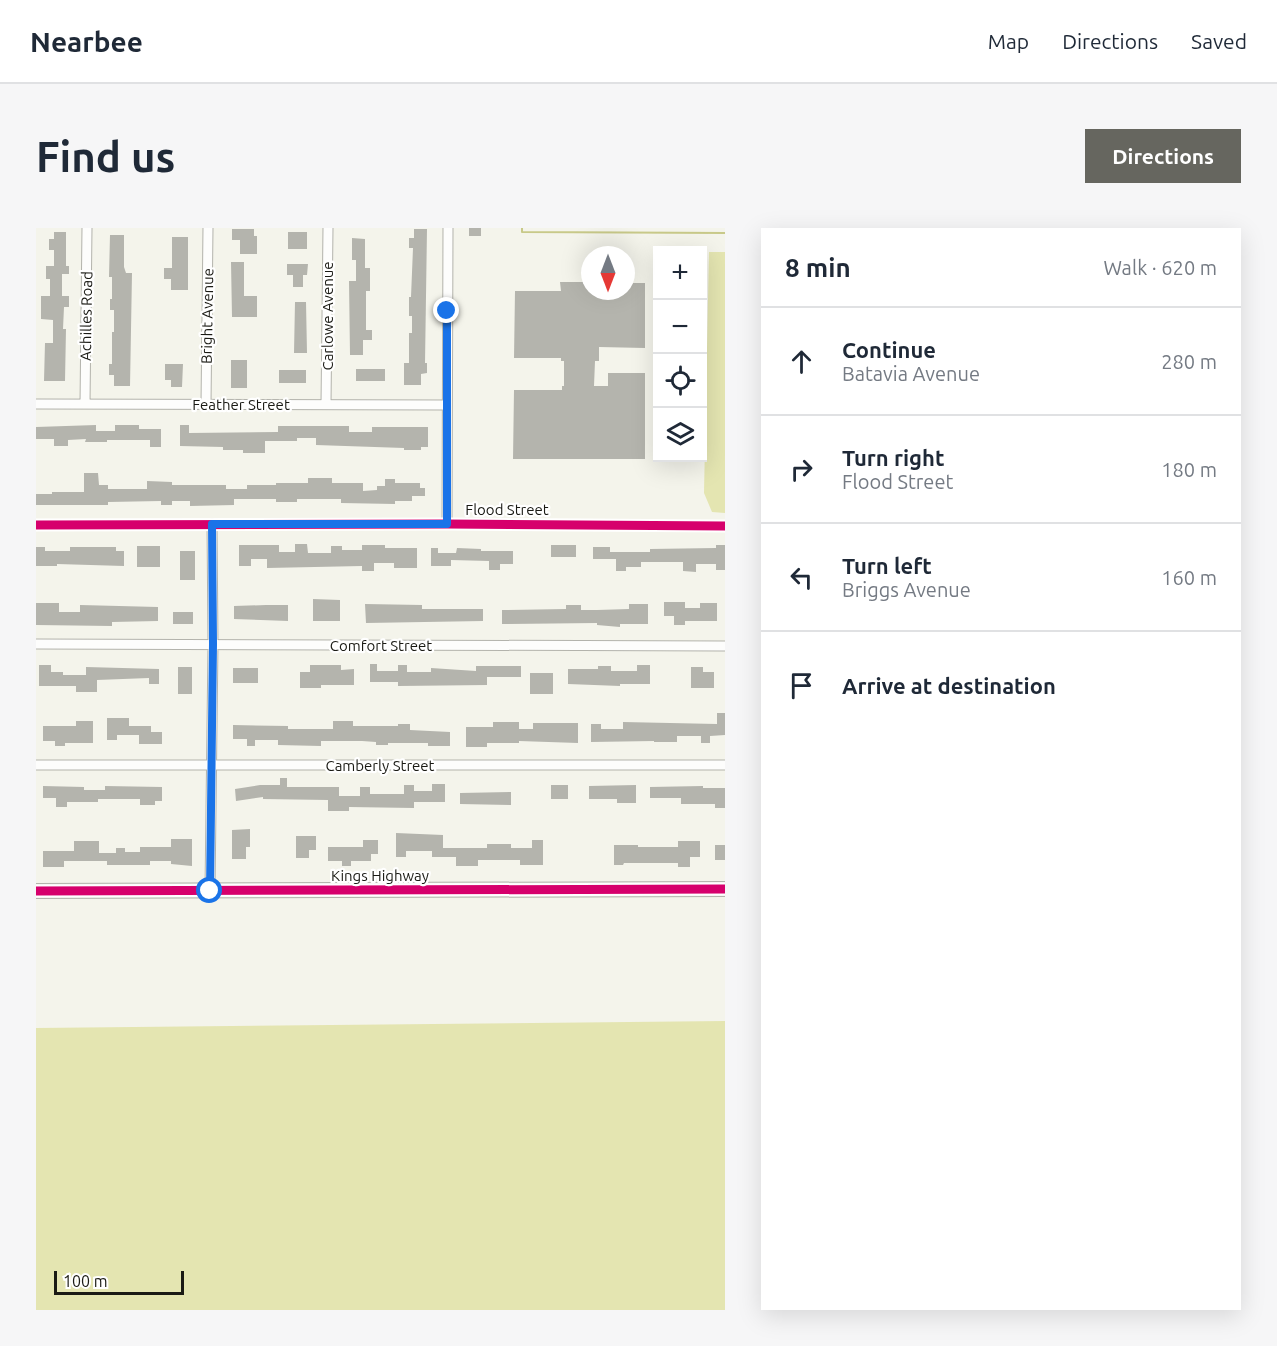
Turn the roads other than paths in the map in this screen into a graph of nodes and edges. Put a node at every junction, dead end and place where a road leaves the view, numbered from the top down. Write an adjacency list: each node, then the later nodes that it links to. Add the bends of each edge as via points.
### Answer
1 (87, 228): 6 (street, Achilles Road)
2 (208, 228): 7 (street, Bright Avenue)
3 (328, 228): 8 (street, Carlowe Avenue)
4 (448, 228): 9 (street)
5 (36, 404): 6 (street, Feather Street)
6 (85, 404): 7 (street, Feather Street)
7 (206, 404): 8 (street, Feather Street)
8 (326, 404): 9 (street, Feather Street)
9 (447, 405): 11 (street)
10 (212, 524): 11 (street, Flood Street); 12 (street, Flood Street); 15 (street)
11 (447, 524): 13 (street, Flood Street)
12 (36, 525)
13 (725, 526)
14 (36, 644): 15 (street, Comfort Street)
15 (213, 644): 16 (street, Comfort Street); 18 (street)
16 (725, 646)
17 (36, 765): 18 (street, Camberly Street)
18 (212, 765): 19 (street, Camberly Street); 22 (street)
19 (725, 765)
20 (725, 889): 22 (street, Kings Highway)
21 (36, 891): 22 (street, Kings Highway)
22 (210, 891)

